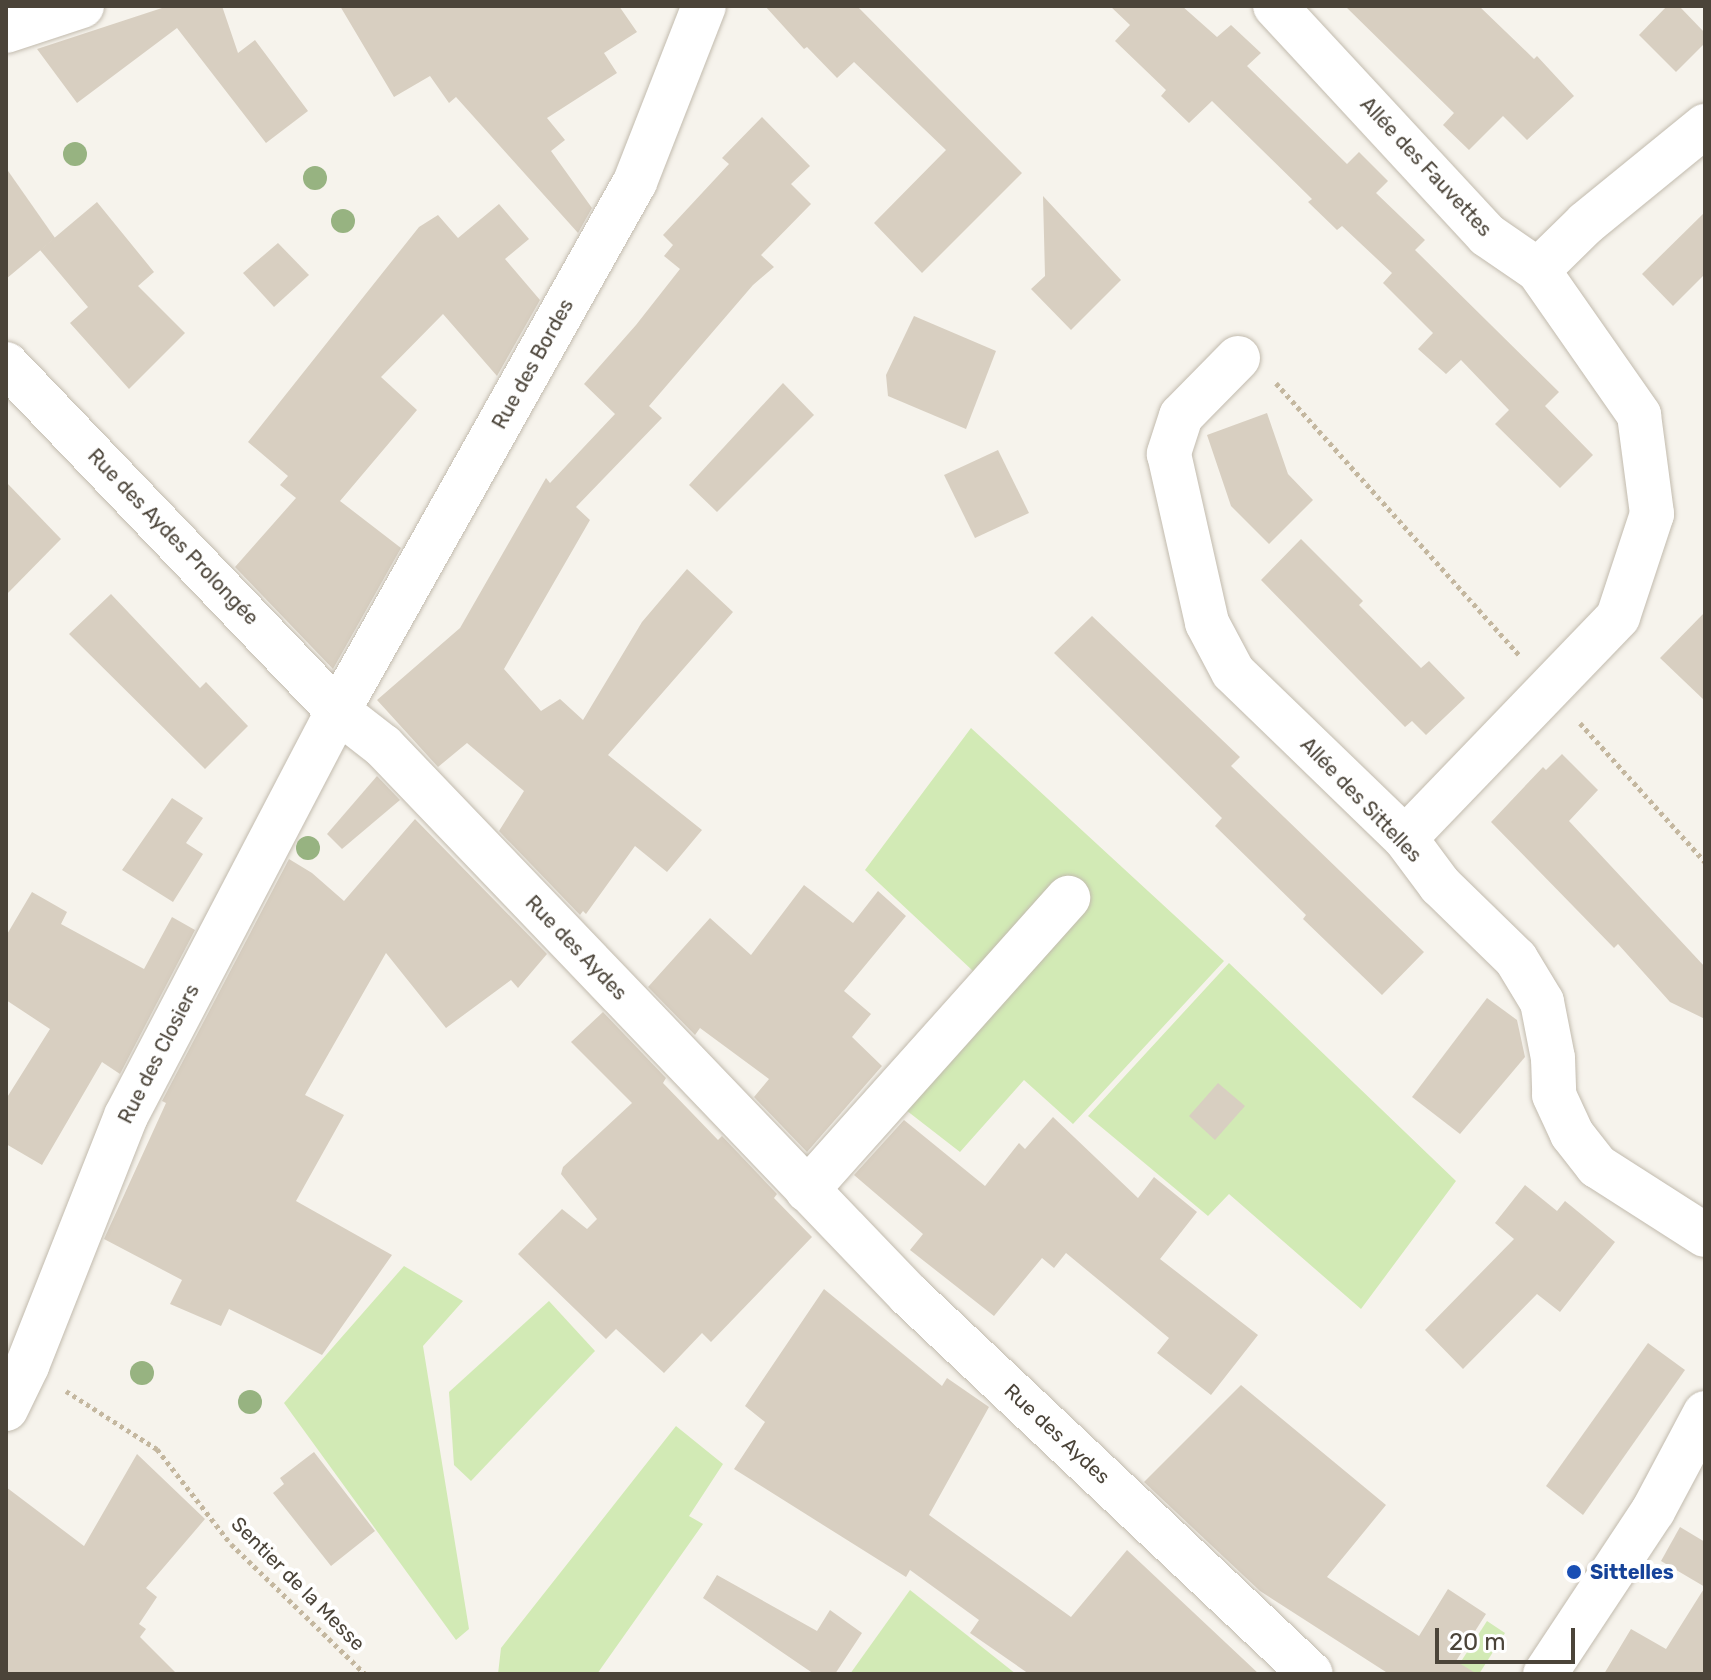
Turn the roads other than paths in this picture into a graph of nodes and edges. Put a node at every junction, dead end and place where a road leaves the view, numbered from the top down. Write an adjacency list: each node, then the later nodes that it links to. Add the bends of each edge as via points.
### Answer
1 (82, 6): 4 (street)
2 (704, 6): 9 (street, Rue des Bordes, via 635,182)
3 (1275, 6): 6 (street, Allée des Fauvettes, via 1487,235)
4 (6, 31)
5 (1705, 126): 6 (street, via 1586,223)
6 (1538, 270): 10 (street, Allée des Fauvettes, via 1639,415 1652,514 1618,617)
7 (1238, 358): 10 (street, Allée des Sittelles, via 1181,416 1169,454 1207,623 1233,672)
8 (6, 364): 9 (street, Rue des Aydes Prolongée)
9 (338, 711): 12 (street, Rue des Aydes, via 383,746); 14 (street, Rue des Closiers, via 126,1116)
10 (1405, 838): 13 (street, Allée des Sittelles, via 1440,885 1516,959 1542,1002 1554,1095 1572,1134 1597,1166)
11 (1068, 898): 12 (street)
12 (807, 1190): 16 (street, Rue des Aydes, via 909,1295)
13 (1705, 1235)
14 (6, 1409)
15 (1705, 1413): 17 (street, via 1653,1511)
16 (1311, 1674)
17 (1545, 1674)

